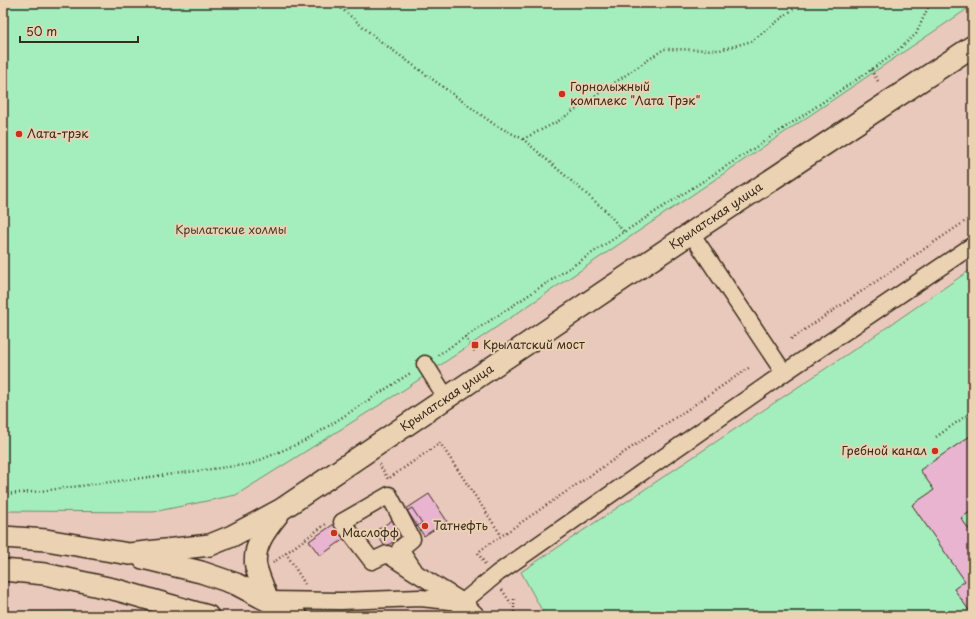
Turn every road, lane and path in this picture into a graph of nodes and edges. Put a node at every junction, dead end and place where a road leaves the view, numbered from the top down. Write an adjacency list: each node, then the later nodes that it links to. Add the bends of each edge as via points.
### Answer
1 (335, 3): 7 (path, via 376,38 495,125)
2 (801, 3): 7 (path, via 752,41 720,50 664,49 557,122)
3 (930, 3): 5 (path, via 916,34)
4 (973, 46): 10 (main road, Крылатская улица)
5 (871, 70): 6 (path); 9 (path)
6 (878, 81)
7 (523, 139): 9 (path, via 606,211)
8 (973, 216): 13 (path)
9 (624, 232): 12 (path)
10 (691, 233): 17 (street); 18 (main road, Крылатская улица)
11 (973, 245): 17 (street)
12 (465, 337): 14 (path); 15 (path)
13 (791, 339)
14 (475, 352)
15 (425, 364): 18 (street); 22 (path, via 307,440 251,464)
16 (750, 367): 24 (path)
17 (784, 373): 35 (street, via 498,573)
18 (447, 399): 23 (main road, Крылатская улица)
19 (973, 411): 20 (path)
20 (936, 437)
21 (378, 462): 24 (path, via 388,479 440,443)
22 (3, 494)
23 (282, 509): 27 (main road, Крылатская улица, via 210,545); 34 (main road, via 264,532 257,550 256,566)
24 (501, 535): 26 (path)
25 (3, 537): 27 (main road, Крылатская улица, via 46,540)
26 (482, 549)
27 (129, 554): 34 (main road, via 201,572 236,584)
28 (268, 567): 31 (path, via 286,553)
29 (3, 570): 32 (main road, via 45,574)
30 (416, 573): 30 (street, via 400,549 412,539 389,495 342,522 372,561 387,554); 35 (street)
31 (306, 586)
32 (117, 590): 36 (street); 37 (main road)
33 (514, 599): 40 (path)
34 (268, 600): 35 (street, via 420,598); 38 (main road)
35 (462, 609): 39 (street)
36 (169, 616)
37 (208, 616)
38 (297, 616)
39 (477, 616)
40 (514, 616)

